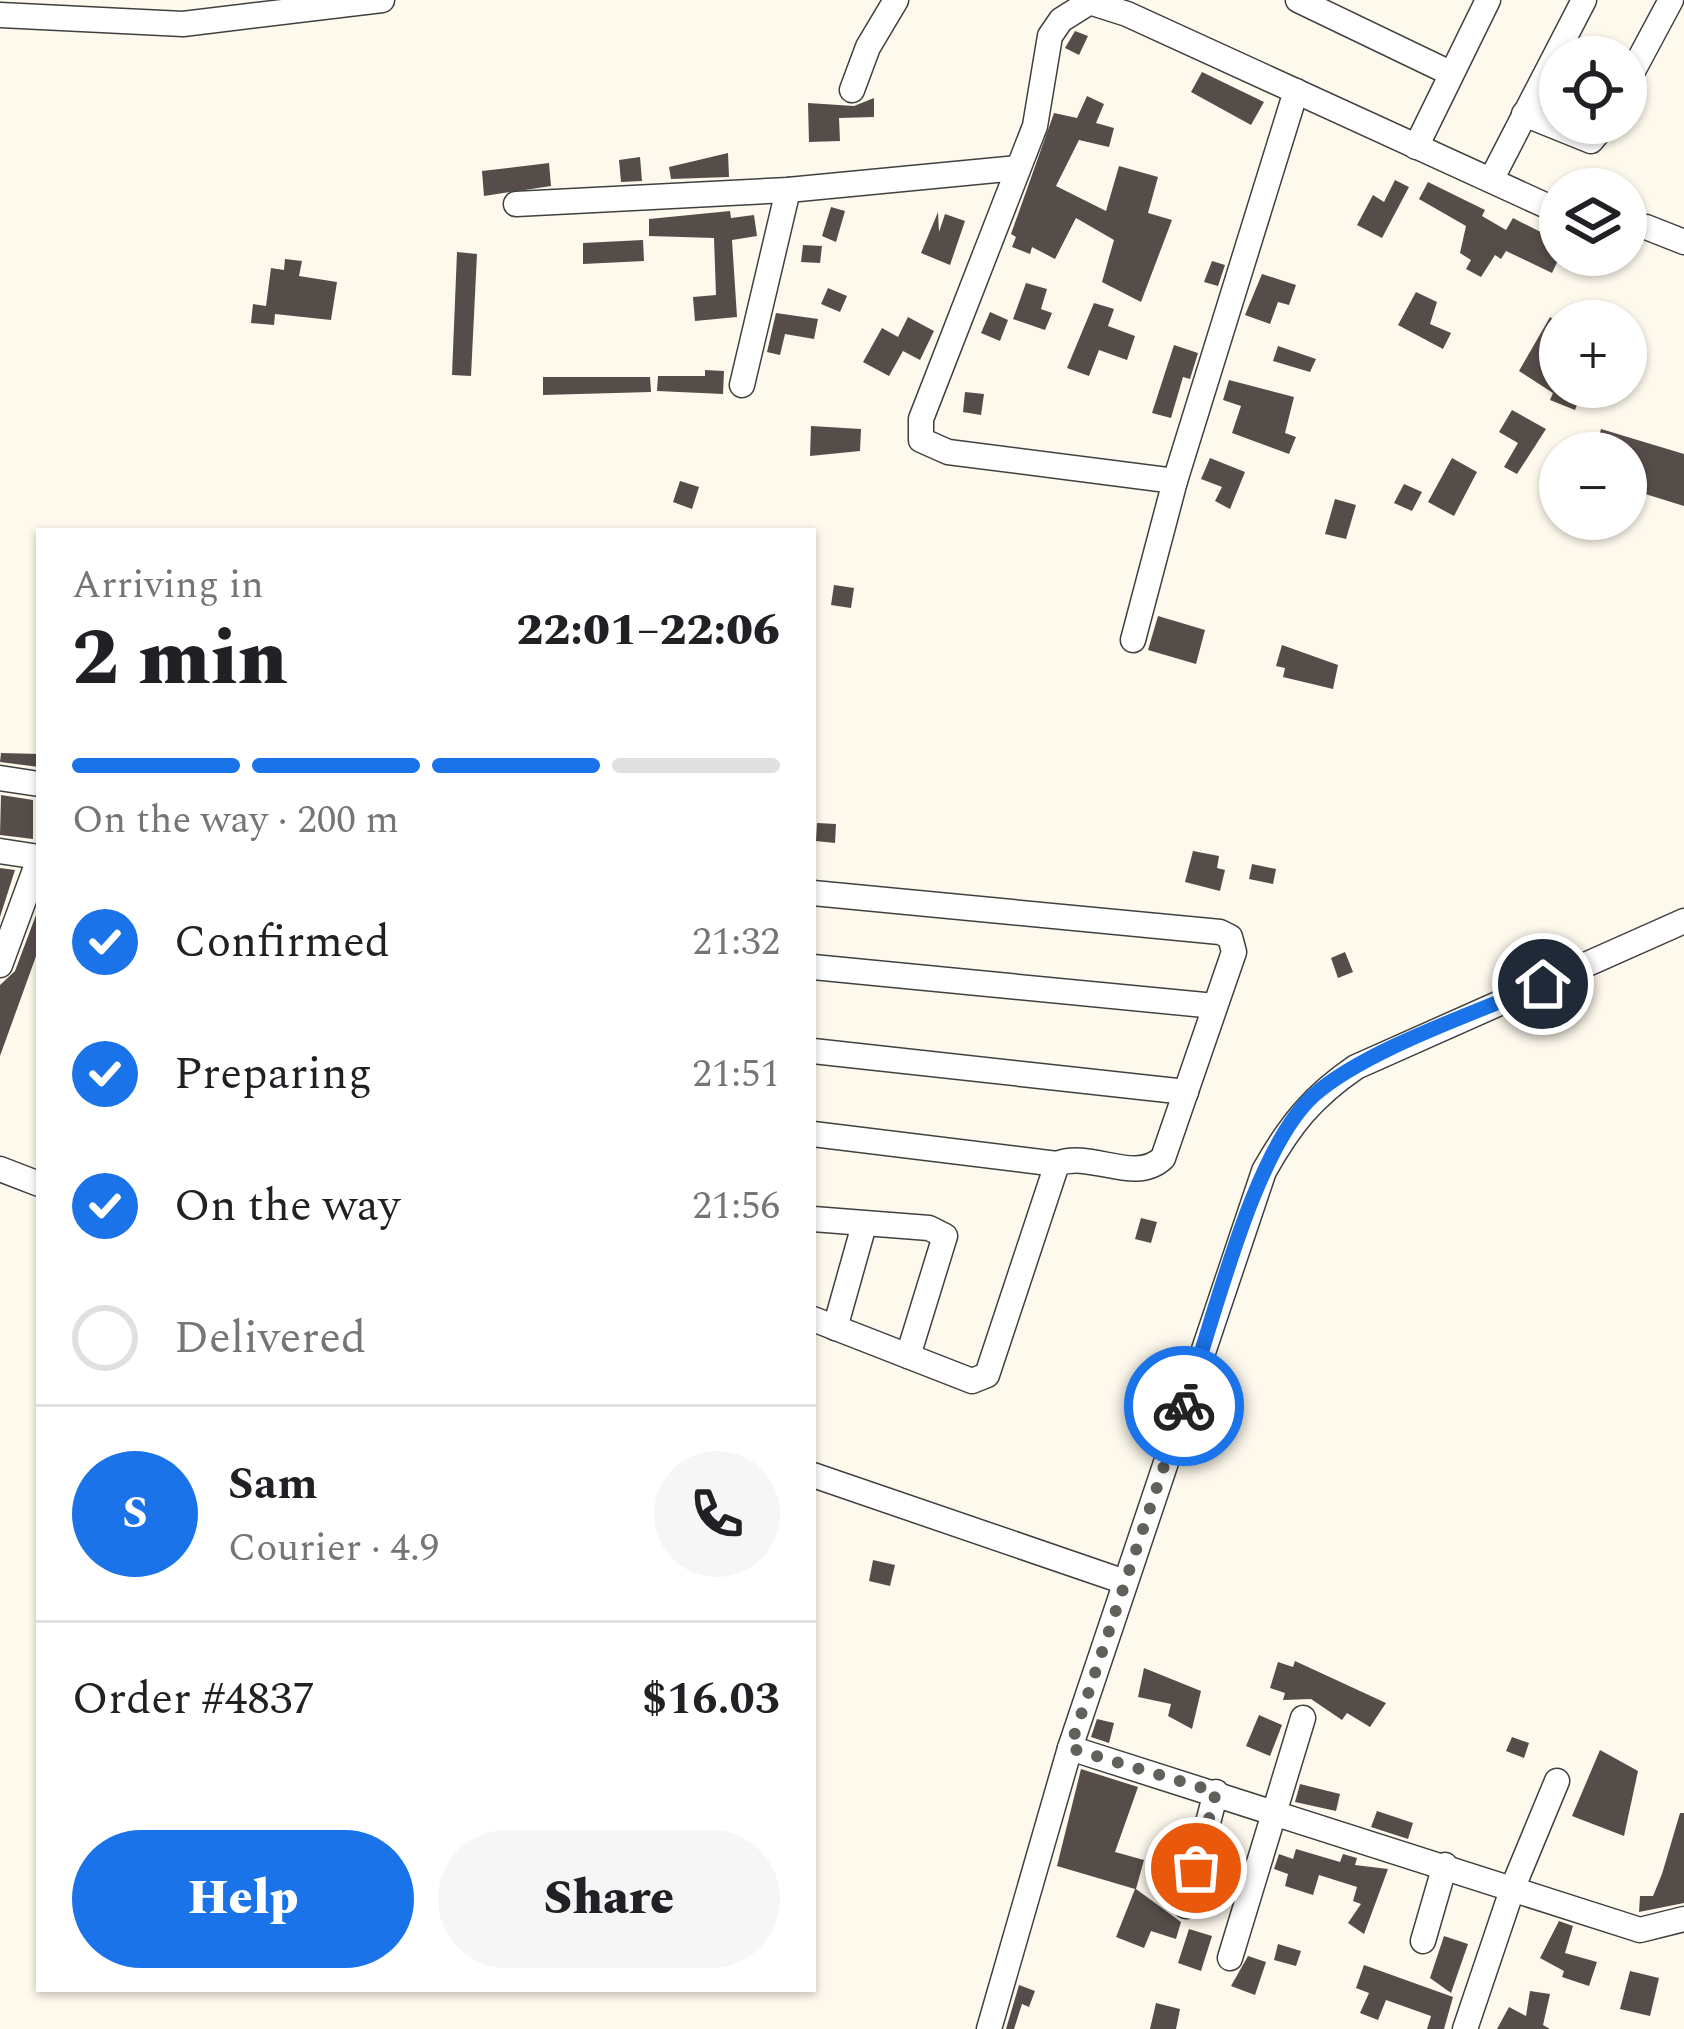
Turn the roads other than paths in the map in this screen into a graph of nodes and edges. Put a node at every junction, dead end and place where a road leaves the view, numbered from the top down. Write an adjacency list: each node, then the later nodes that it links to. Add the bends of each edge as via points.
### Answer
1 (382, 0): 9 (street)
2 (896, 0): 13 (street)
3 (1584, 0): 15 (street)
4 (1671, 0): 11 (street)
5 (1085, 1): 8 (street); 18 (street, via 1050,36)
6 (1301, 1): 12 (street)
7 (1483, 2): 12 (street)
8 (1130, 7): 14 (street)
9 (215, 11): 10 (street, via 143,24)
10 (0, 15)
11 (1647, 45)
12 (1450, 74): 17 (street)
13 (852, 91)
14 (1296, 91): 17 (street); 26 (street)
15 (1524, 114): 16 (street); 19 (street)
16 (1539, 120)
17 (1416, 147): 19 (street)
18 (1018, 169): 20 (street); 26 (street, via 921,419 921,440 948,452)
19 (1491, 180): 21 (street)
20 (788, 190): 22 (street); 25 (street)
21 (1539, 202)
22 (516, 204)
23 (1647, 227): 24 (street)
24 (1684, 242)
25 (742, 385)
26 (1175, 481): 27 (street)
27 (1133, 640)
28 (0, 778): 29 (street)
29 (36, 784)
30 (0, 851): 31 (street)
31 (36, 857)
32 (36, 865): 35 (street)
33 (816, 893): 38 (street, via 1220,932 1234,952)
34 (1684, 921): 50 (street, via 1356,1067 1313,1096 1264,1171)
35 (8, 926): 36 (street)
36 (0, 965)
37 (816, 967): 38 (street)
38 (1215, 1006): 40 (street)
39 (816, 1052): 40 (street)
40 (1186, 1092): 42 (street, via 1152,1168)
41 (816, 1134): 42 (street)
42 (1057, 1164): 48 (street, via 986,1375 971,1381)
43 (0, 1168): 44 (street)
44 (36, 1183)
45 (816, 1219): 46 (street)
46 (864, 1225): 47 (street); 48 (street, via 945,1236)
47 (824, 1323): 48 (street)
48 (908, 1356)
49 (816, 1476): 50 (street)
50 (1125, 1582): 52 (street)
51 (1303, 1718): 55 (street)
52 (1070, 1748): 54 (street); 62 (street)
53 (1556, 1781): 57 (street)
54 (1216, 1792): 55 (street); 58 (street)
55 (1275, 1810): 56 (street); 61 (street)
56 (1445, 1865): 57 (street); 60 (street)
57 (1513, 1887): 59 (street, via 1640,1930); 63 (street)
58 (1186, 1906)
59 (1684, 1919)
60 (1423, 1941)
61 (1230, 1958)
62 (989, 2029)
63 (1465, 2029)

